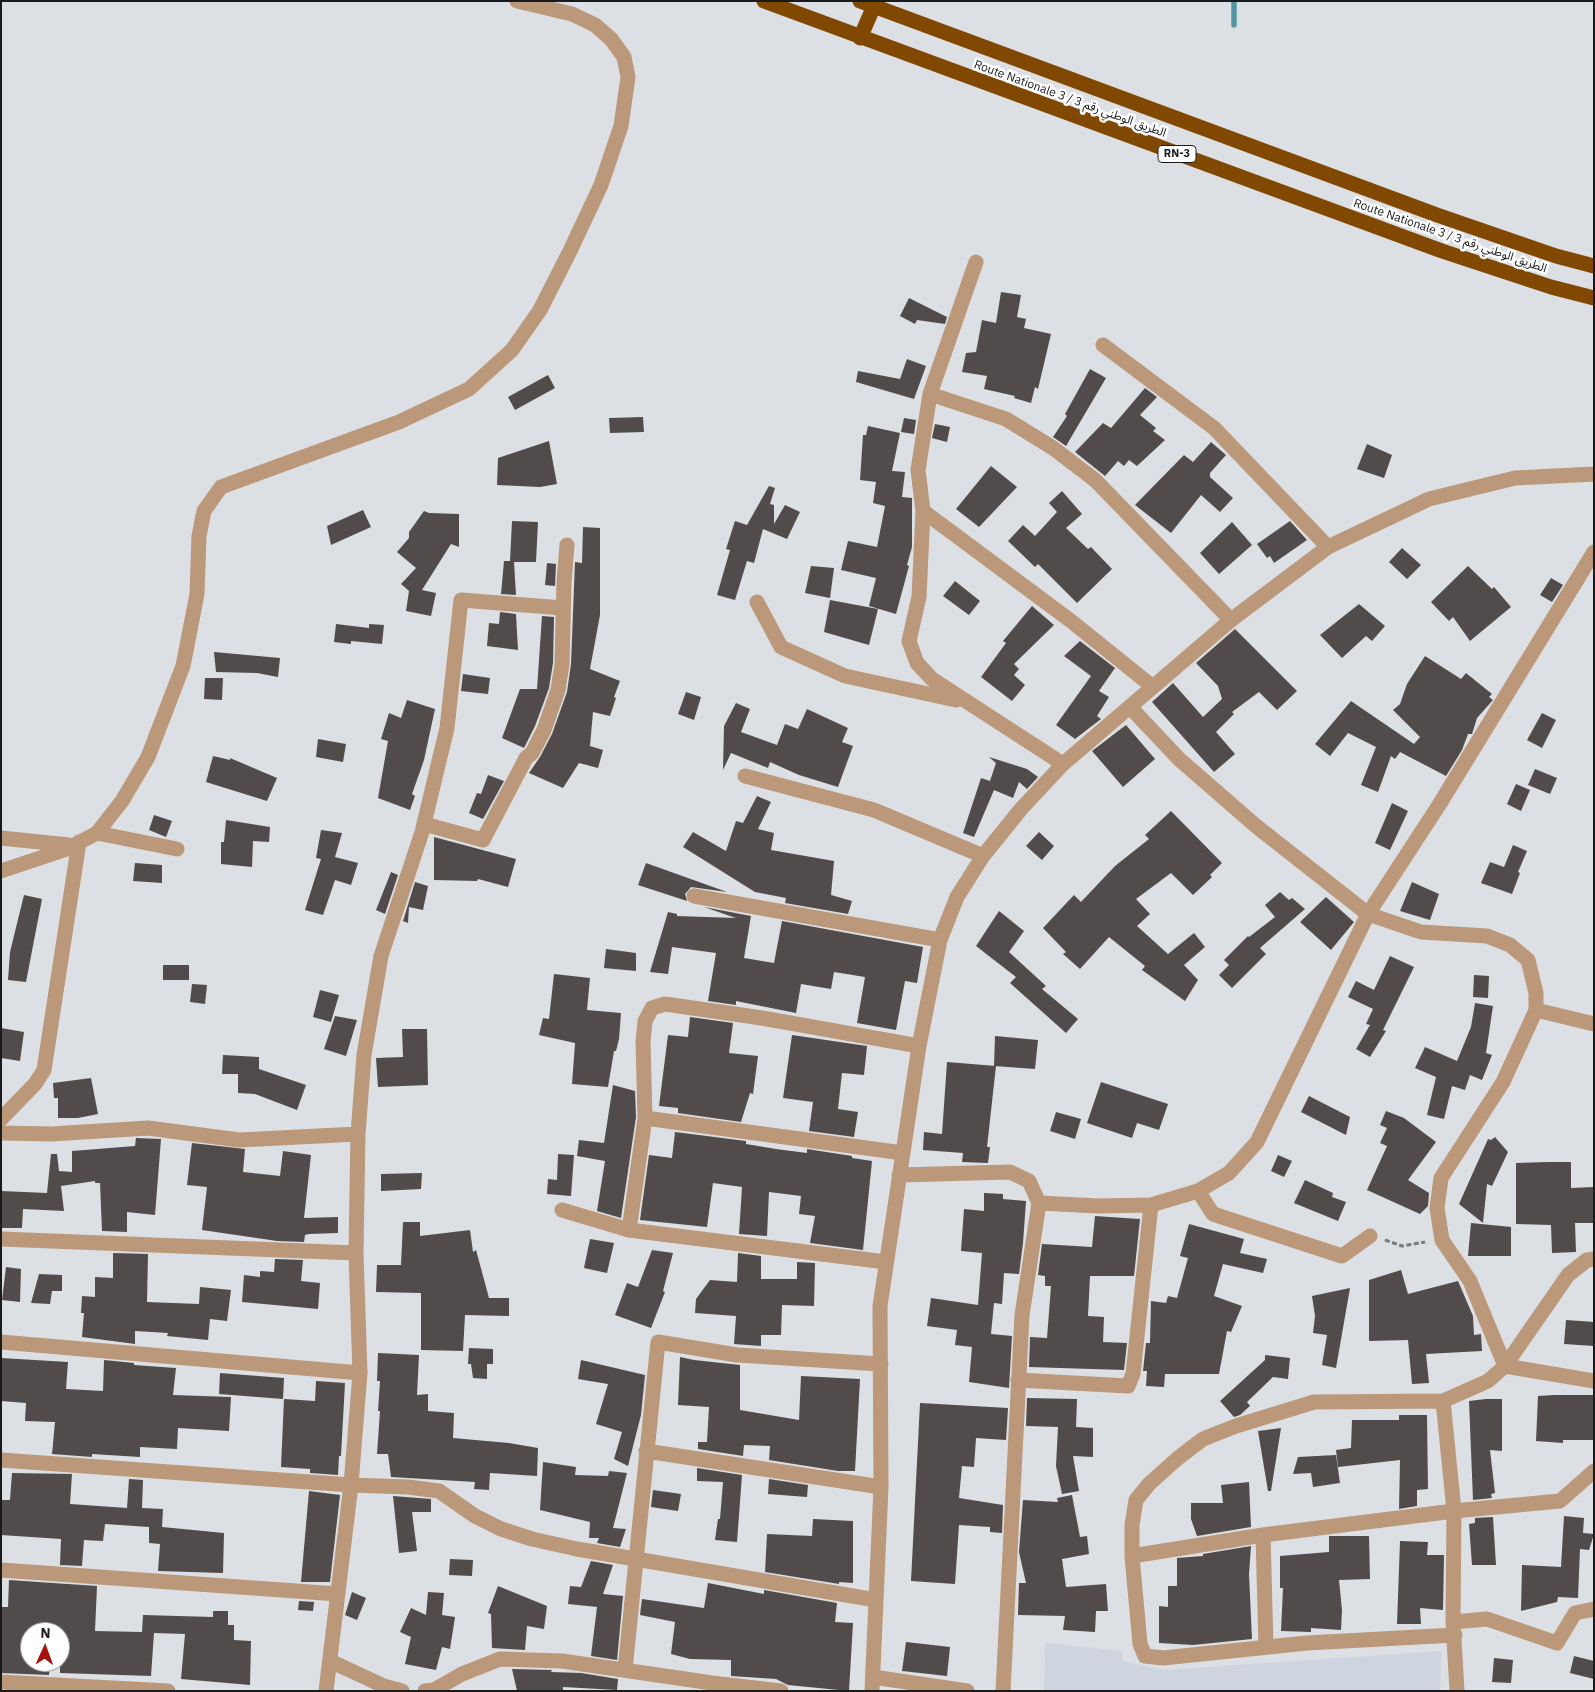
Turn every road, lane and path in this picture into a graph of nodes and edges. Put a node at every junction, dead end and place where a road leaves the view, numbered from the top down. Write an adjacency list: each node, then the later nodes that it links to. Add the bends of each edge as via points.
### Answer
1 (516, 1): 24 (street, via 572,14 595,25 624,57 628,77 621,126 601,185 570,251 540,310 512,350 469,389 399,422 221,487 204,511 199,536 197,594 183,666 148,757 122,801)
2 (764, 1): 4 (highway, Route Nationale 3 / الطريق الوطني رقم 3 / RN-3)
3 (867, 4): 4 (highway); 6 (highway, Route Nationale 3 / الطريق الوطني رقم 3 / RN-3, via 1436,215)
4 (860, 38): 7 (highway, Route Nationale 3 / الطريق الوطني رقم 3 / RN-3, via 1442,251)
5 (976, 262): 9 (street)
6 (1594, 266)
7 (1594, 298)
8 (1103, 345): 13 (street, via 1214,428)
9 (930, 394): 11 (street, via 918,470); 17 (street, via 1006,419 1053,448 1095,480)
10 (1594, 474): 13 (street, via 1516,478 1429,499)
11 (923, 511): 18 (street, via 1071,621); 19 (street, via 919,597 909,641 917,663 932,679)
12 (567, 545): 16 (street)
13 (1328, 548): 17 (street)
14 (1594, 552): 31 (street, via 1440,805)
15 (757, 602): 19 (street, via 781,647 846,676)
16 (564, 608): 23 (street, via 562,664 558,690 547,722 483,840); 23 (street, via 461,600 447,728)
17 (1231, 620): 18 (street)
18 (1153, 687): 20 (street)
19 (965, 702): 21 (street)
20 (1130, 707): 21 (street); 31 (street, via 1179,759 1256,826)
21 (1063, 764): 28 (street)
22 (745, 776): 28 (street, via 874,810)
23 (424, 824): 39 (street, via 380,956 364,1055)
24 (97, 833): 26 (street); 27 (street)
25 (1, 838): 26 (street)
26 (76, 843): 29 (street); 37 (street, via 44,1070)
27 (177, 849)
28 (982, 856): 32 (street, via 957,897)
29 (1, 871)
30 (694, 896): 32 (street)
31 (1368, 914): 33 (street, via 1421,932 1487,936 1510,945 1528,960 1536,994); 42 (street, via 1257,1142 1229,1173)
32 (940, 940): 35 (street)
33 (1536, 1010): 34 (street); 49 (street, via 1504,1082 1441,1178 1437,1208)
34 (1594, 1024)
35 (919, 1046): 36 (street, via 665,1004 652,1008 645,1021); 40 (street)
36 (645, 1118): 40 (street); 46 (street)
37 (1, 1119)
38 (1, 1133): 39 (street, via 51,1134 148,1128 239,1140)
39 (358, 1134): 50 (street)
40 (903, 1153): 41 (street)
41 (899, 1175): 43 (street, via 1010,1172 1029,1181); 52 (street)
42 (1198, 1191): 44 (street); 47 (street, via 1213,1214 1342,1256)
43 (1039, 1203): 44 (street); 57 (street, via 1022,1315)
44 (1151, 1205): 57 (street, via 1133,1374 1128,1386)
45 (562, 1210): 46 (street)
46 (629, 1230): 52 (street)
47 (1370, 1236): 49 (path, via 1402,1246)
48 (1, 1239): 50 (street)
49 (1442, 1240): 55 (street, via 1470,1281)
50 (356, 1254): 56 (street)
51 (1594, 1259): 55 (street, via 1587,1260 1568,1275)
52 (886, 1262): 54 (street, via 880,1306)
53 (1, 1342): 56 (street)
54 (880, 1364): 60 (street, via 737,1355 658,1342); 64 (street)
55 (1505, 1366): 58 (street); 59 (street, via 1488,1381)
56 (360, 1373): 63 (street)
57 (1018, 1380): 85 (street)
58 (1594, 1381)
59 (1443, 1401): 65 (street); 67 (street, via 1314,1402 1203,1439 1149,1484 1136,1500)
60 (646, 1451): 64 (street); 68 (street)
61 (1, 1460): 63 (street)
62 (1594, 1471): 65 (street, via 1560,1501)
63 (351, 1485): 68 (street, via 439,1491 475,1516 501,1529); 70 (street)
64 (881, 1487): 71 (street)
65 (1454, 1511): 66 (street); 73 (street)
66 (1263, 1535): 67 (street); 74 (street)
67 (1132, 1556): 74 (street, via 1140,1644 1145,1656 1163,1658)
68 (636, 1560): 71 (street); 76 (street)
69 (1, 1570): 70 (street)
70 (338, 1594): 75 (street)
71 (876, 1600): 78 (street)
72 (1594, 1609): 73 (street, via 1575,1613 1557,1643 1487,1619)
73 (1454, 1629): 74 (street); 86 (street)
74 (1266, 1647)
75 (330, 1661): 80 (street); 81 (street)
76 (625, 1670): 82 (street, via 562,1661 500,1659); 83 (street)
77 (1, 1682): 79 (street)
78 (873, 1684): 84 (street)
79 (168, 1691)
80 (326, 1691)
81 (402, 1691)
82 (426, 1691)
83 (782, 1691)
84 (967, 1691)
85 (1003, 1691)
86 (1457, 1691)

